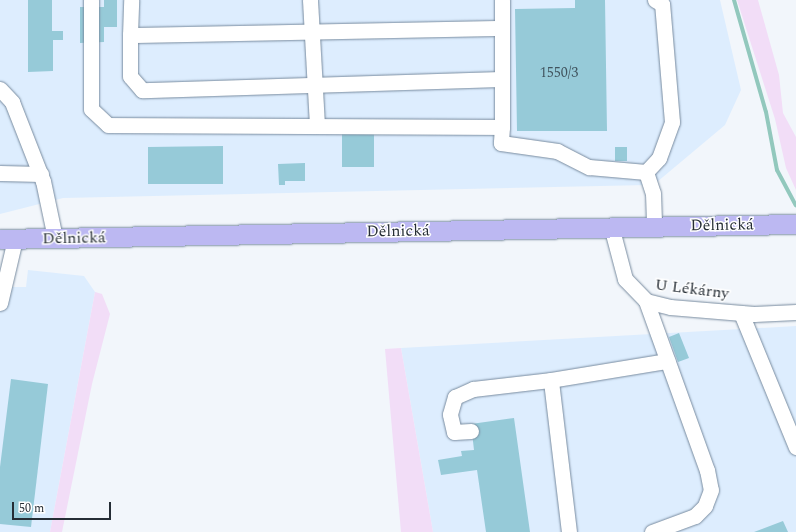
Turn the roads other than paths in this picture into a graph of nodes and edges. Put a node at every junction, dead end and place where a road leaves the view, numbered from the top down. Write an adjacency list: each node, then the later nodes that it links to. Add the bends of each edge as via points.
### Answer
1 (91, 0): 12 (street, via 91,109 108,125)
2 (131, 0): 8 (street)
3 (310, 0): 7 (street)
4 (502, 0): 6 (street)
5 (655, 0): 14 (street, via 662,4 672,122 659,158)
6 (502, 28): 7 (street); 9 (street)
7 (312, 32): 8 (street); 10 (street)
8 (130, 36): 10 (street, via 130,76 142,90)
9 (502, 79): 10 (street); 13 (street)
10 (316, 85): 12 (street)
11 (0, 88): 16 (street, via 12,102)
12 (317, 126): 13 (street)
13 (502, 128): 14 (street, via 502,144 556,151 589,167)
14 (646, 172): 19 (street, via 653,192)
15 (0, 174): 16 (street)
16 (41, 174): 20 (street)
17 (796, 224): 19 (main road, Dělnická)
18 (611, 226): 19 (main road, Dělnická); 20 (main road, Dělnická); 22 (street, U Lékárny, via 625,279)
19 (654, 226)
20 (55, 238): 21 (main road, Dělnická)
21 (8, 239): 23 (street)
22 (646, 301): 25 (street, U Lékárny, via 670,307); 26 (street)
23 (0, 303)
24 (796, 312): 25 (street, U Lékárny)
25 (741, 313): 29 (street)
26 (668, 361): 27 (street); 31 (street, via 707,470 711,490 705,506 695,516)
27 (551, 380): 28 (street, via 473,389 455,397 450,414 454,432); 30 (street)
28 (471, 431)
29 (796, 447)
30 (569, 532)
31 (652, 532)

